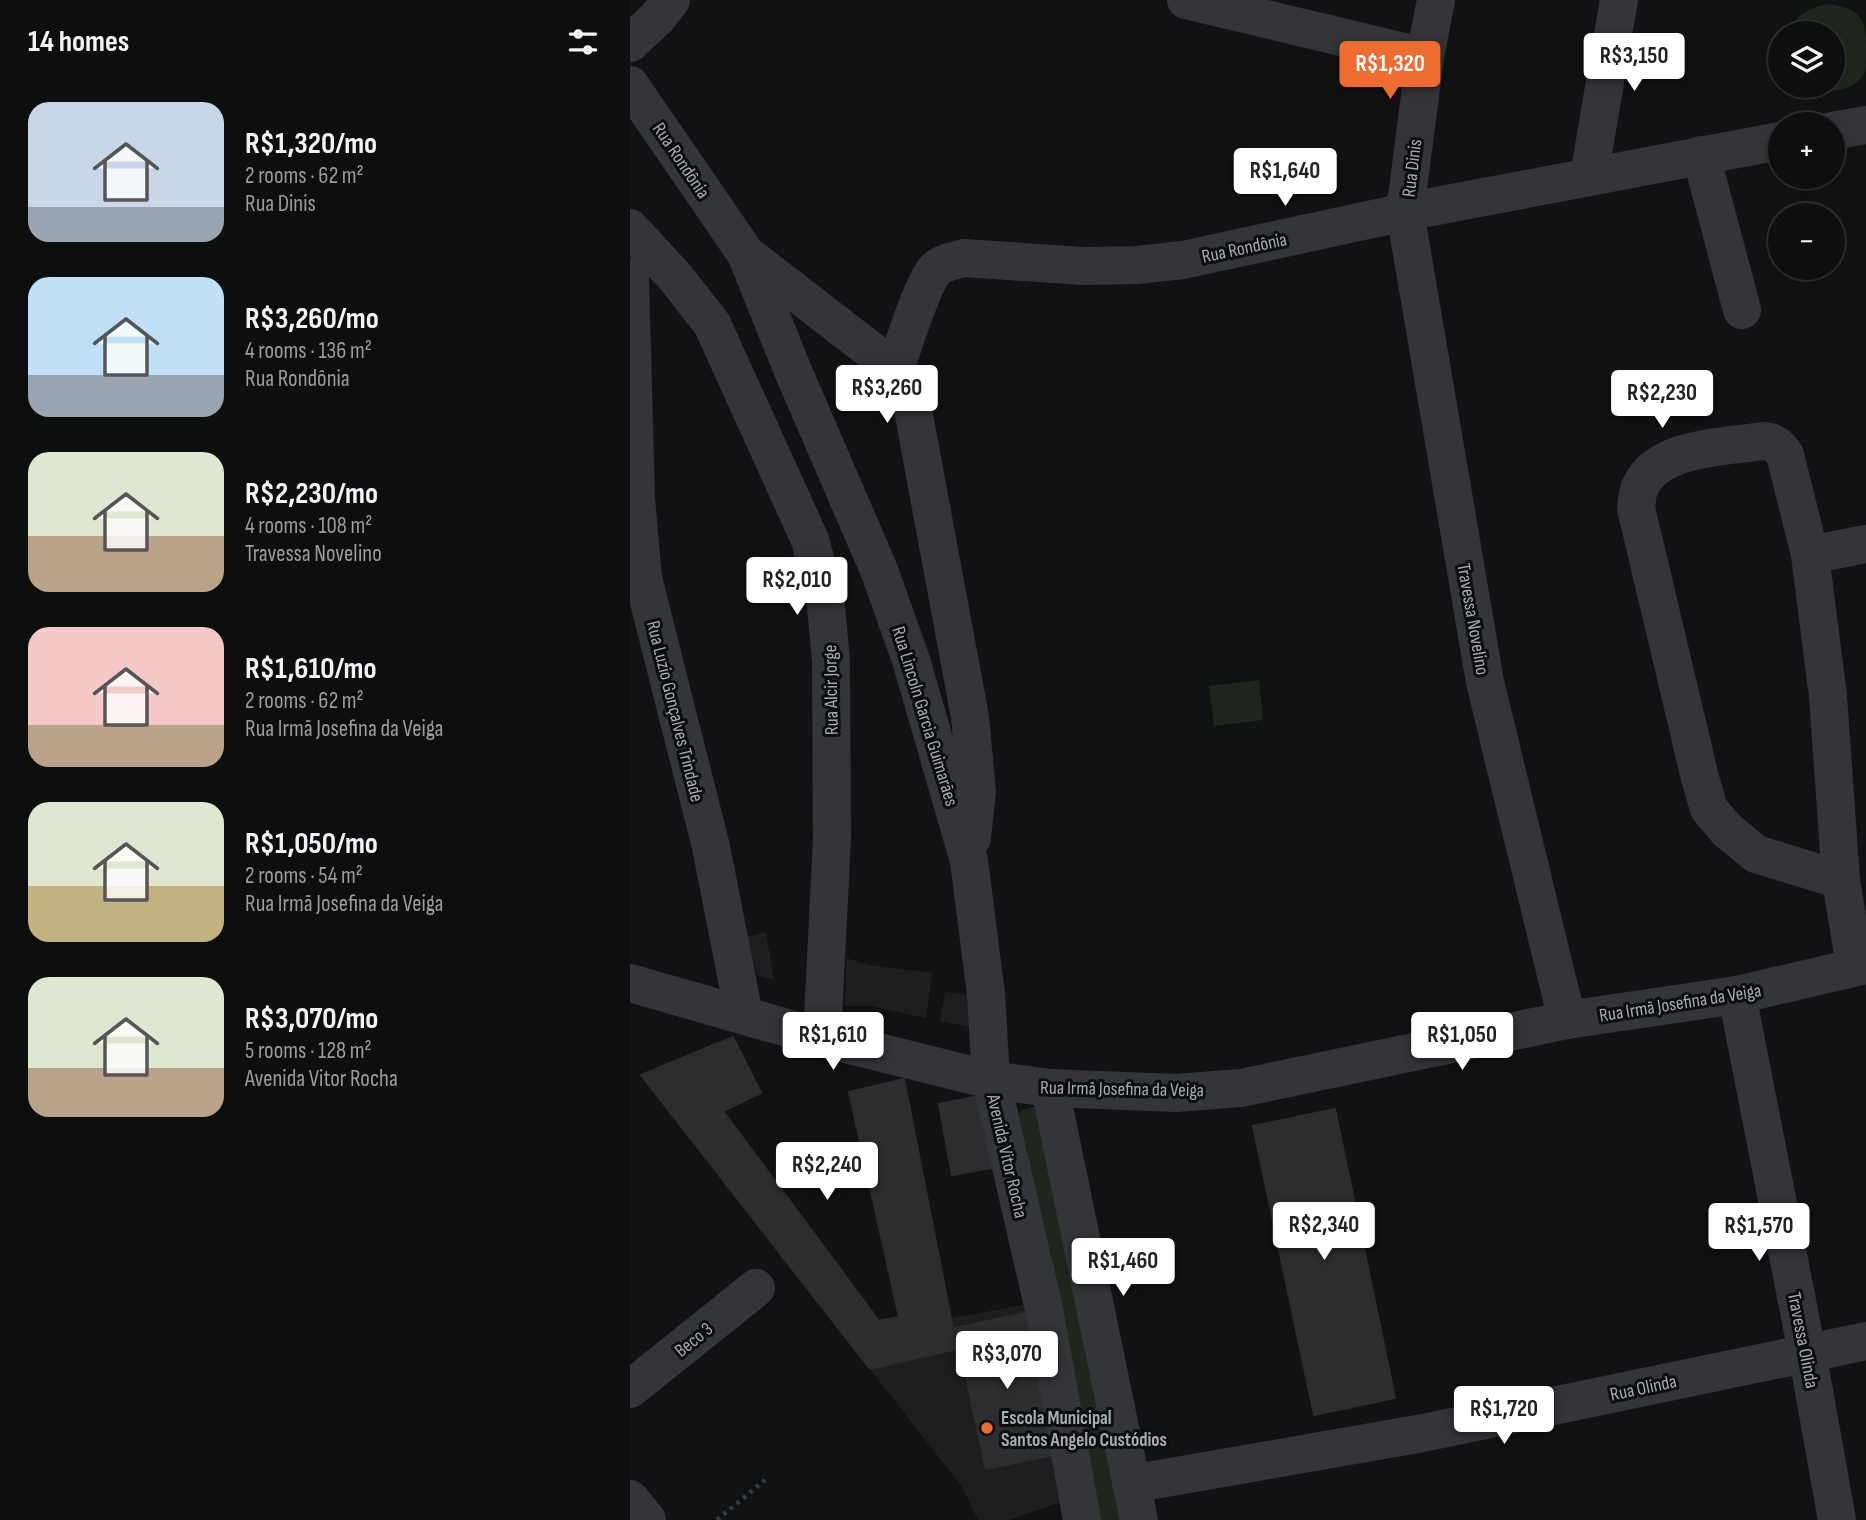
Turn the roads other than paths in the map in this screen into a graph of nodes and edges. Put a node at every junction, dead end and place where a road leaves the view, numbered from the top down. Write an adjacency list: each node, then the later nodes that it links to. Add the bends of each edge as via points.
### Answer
1 (671, 0): 5 (street)
2 (1186, 0): 6 (street)
3 (1436, 0): 6 (street, Rua Dinis)
4 (1619, 0): 12 (street)
5 (630, 43)
6 (1425, 57): 13 (street, Rua Dinis)
7 (630, 85): 15 (street, Rua Rondônia)
8 (1866, 125): 9 (street)
9 (1845, 129)
10 (1768, 143): 11 (street, Rua Rondônia)
11 (1701, 155): 12 (street, Rua Rondônia); 17 (street)
12 (1589, 176): 13 (street, Rua Rondônia)
13 (1405, 212): 18 (street, Rua Rondônia, via 1184,260 1124,265 964,258 947,262 927,283); 27 (street, Travessa Novelino, via 1485,682)
14 (630, 228): 28 (street, Rua Alcir Jorge, via 712,324 810,540 825,595 831,661 832,839)
15 (746, 254): 18 (street, Rua Rondônia); 21 (street, Rua Lincoln Garcia Guimarães, via 879,570 911,660)
16 (630, 277): 26 (street, Rua Luzio Gonçalves Trindade, via 636,498 643,578 711,847)
17 (1742, 310)
18 (895, 369): 21 (street, Rua Rondônia, via 910,394 970,717 977,792)
19 (1866, 544): 20 (street)
20 (1810, 555): 22 (street, via 1828,695); 22 (street, via 1784,455 1771,442 1687,452 1661,463 1639,489 1636,508 1709,809 1756,854)
21 (969, 861): 29 (street, Rua Lincoln Garcia Guimarães, via 986,994)
22 (1841, 880): 23 (street)
23 (1860, 966): 25 (street, Rua Irmã Josefina da Veiga)
24 (630, 983): 26 (street, Rua Irmã Josefina da Veiga)
25 (1737, 995): 27 (street, Rua Irmã Josefina da Veiga); 33 (street, Travessa Olinda)
26 (744, 1015): 28 (street, Rua Irmã Josefina da Veiga)
27 (1567, 1020): 30 (street, Rua Irmã Josefina da Veiga, via 1241,1088 1176,1093)
28 (822, 1038): 29 (street, Rua Irmã Josefina da Veiga)
29 (991, 1080): 30 (street, Rua Irmã Josefina da Veiga); 37 (street, Avenida Vitor Rocha, via 1045,1314)
30 (1050, 1088): 36 (street)
31 (756, 1288): 34 (street, Beco 3)
32 (1866, 1341): 33 (street, Rua Olinda)
33 (1807, 1352): 36 (street, Rua Olinda, via 1423,1433); 39 (street, Travessa Olinda)
34 (630, 1389)
35 (630, 1499): 38 (street)
36 (1135, 1502)
37 (1075, 1518)
38 (647, 1520)
39 (1837, 1520)

